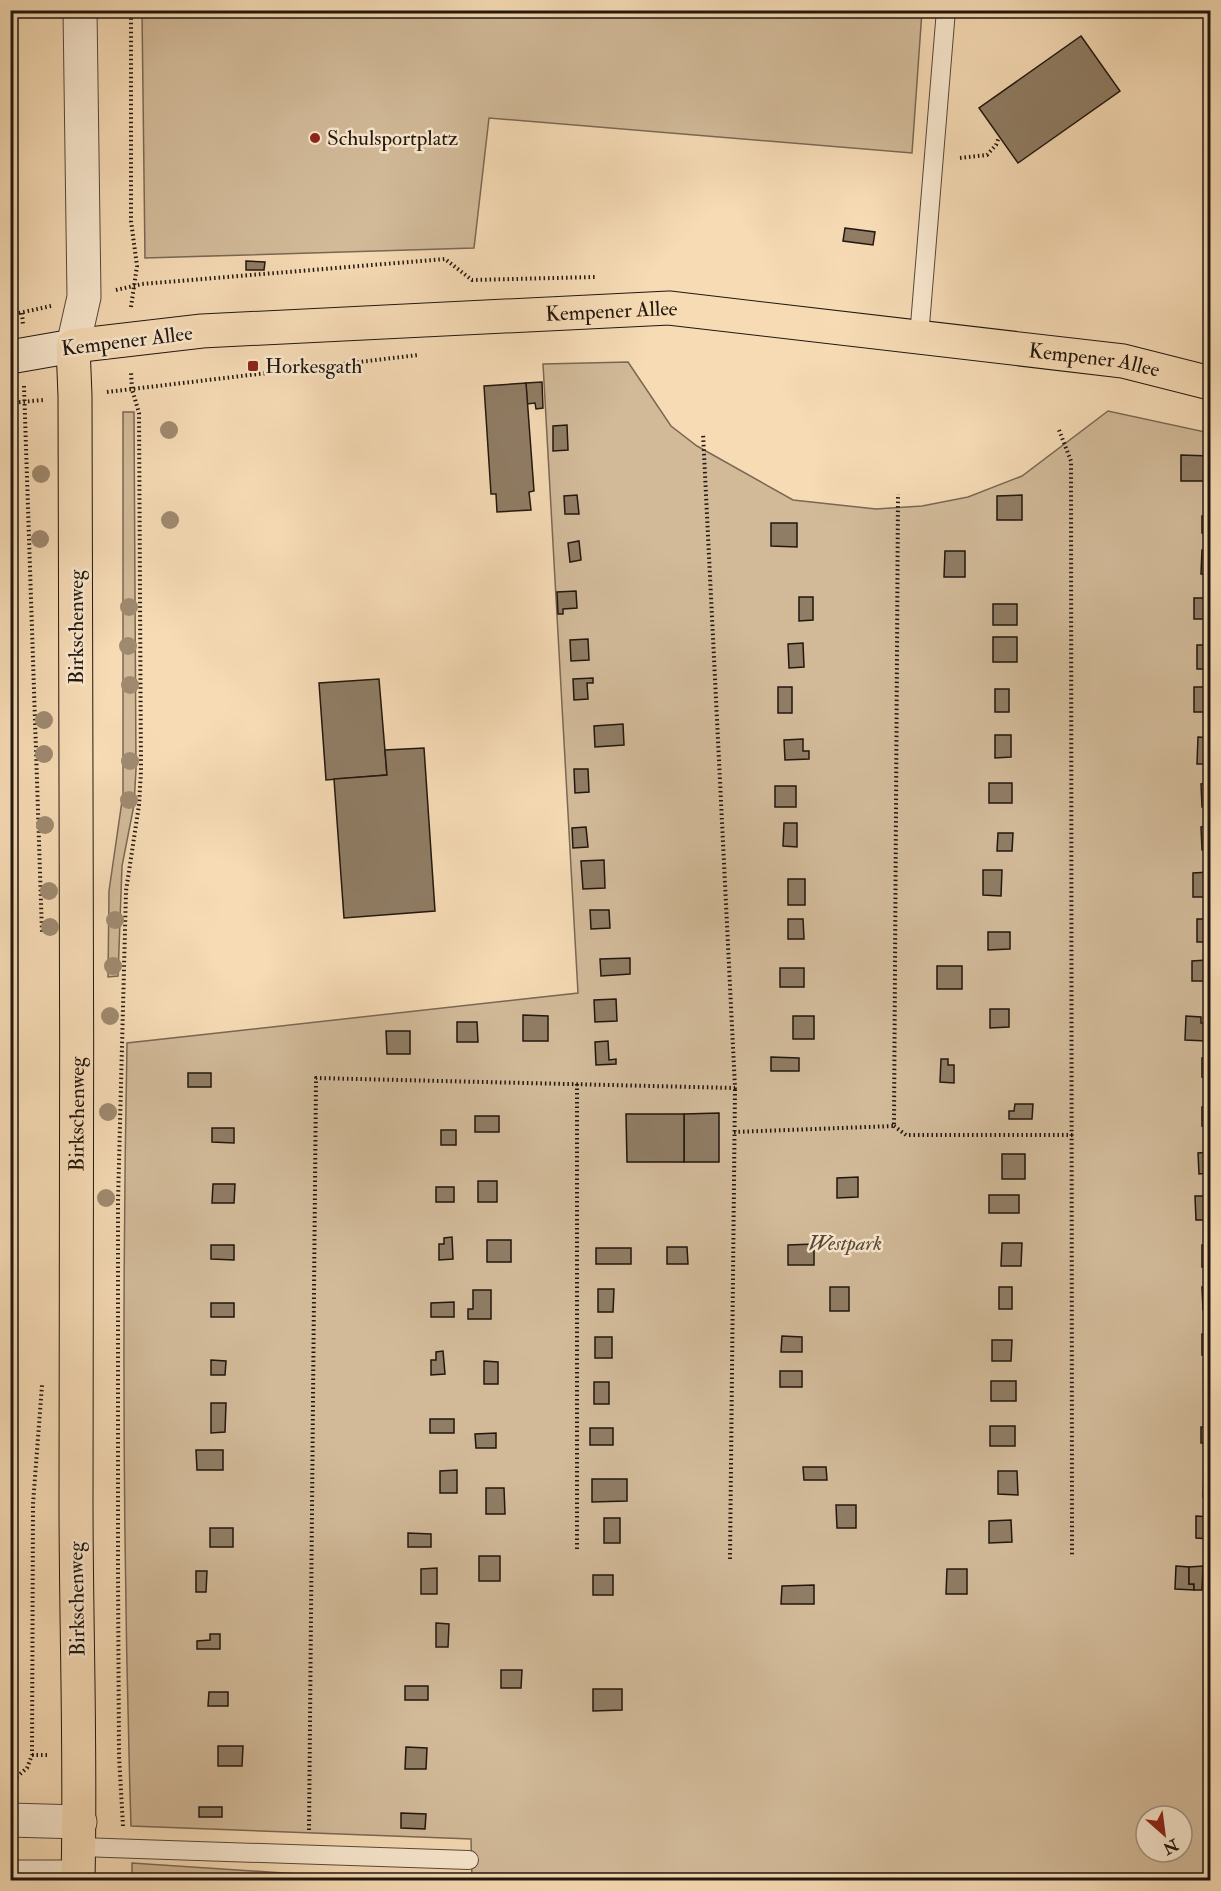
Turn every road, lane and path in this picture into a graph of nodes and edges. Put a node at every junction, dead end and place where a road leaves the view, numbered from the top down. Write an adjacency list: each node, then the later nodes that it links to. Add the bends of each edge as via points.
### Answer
1 (80, 10): 10 (street, via 84,297)
2 (131, 10): 6 (path, via 131,222 137,266)
3 (946, 10): 9 (lane)
4 (999, 136): 5 (path, via 987,155)
5 (960, 158)
6 (132, 287)
7 (22, 313): 8 (path)
8 (10, 315)
9 (919, 337): 10 (main road, Kempener Allee, via 669,308 202,331); 13 (main road, Kempener Allee, via 1123,361)
10 (73, 346): 12 (street, Kempener Allee); 32 (main road, Birkschenweg, via 78,847)
11 (428, 354): 30 (path, via 132,389 139,413 141,771 126,891 117,1202 119,1756)
12 (10, 357)
13 (1210, 383)
14 (10, 403): 18 (path, via 24,402)
15 (1059, 430): 23 (path, via 1071,461)
16 (703, 433): 20 (path)
17 (898, 494): 21 (path)
18 (42, 938)
19 (577, 1084): 20 (path); 25 (path); 31 (path, via 316,1078)
20 (735, 1088): 22 (path)
21 (894, 1126): 22 (path); 23 (path, via 906,1135)
22 (734, 1132): 27 (path)
23 (1072, 1135): 26 (path)
24 (42, 1380): 28 (path, via 33,1503 32,1755 27,1768)
25 (577, 1552)
26 (1072, 1556)
27 (730, 1559)
28 (10, 1783)
29 (10, 1820): 32 (street)
30 (124, 1848): 31 (lane); 32 (lane)
31 (309, 1854): 33 (lane)
32 (79, 1857): 34 (street)
33 (469, 1860)
34 (10, 1877)

